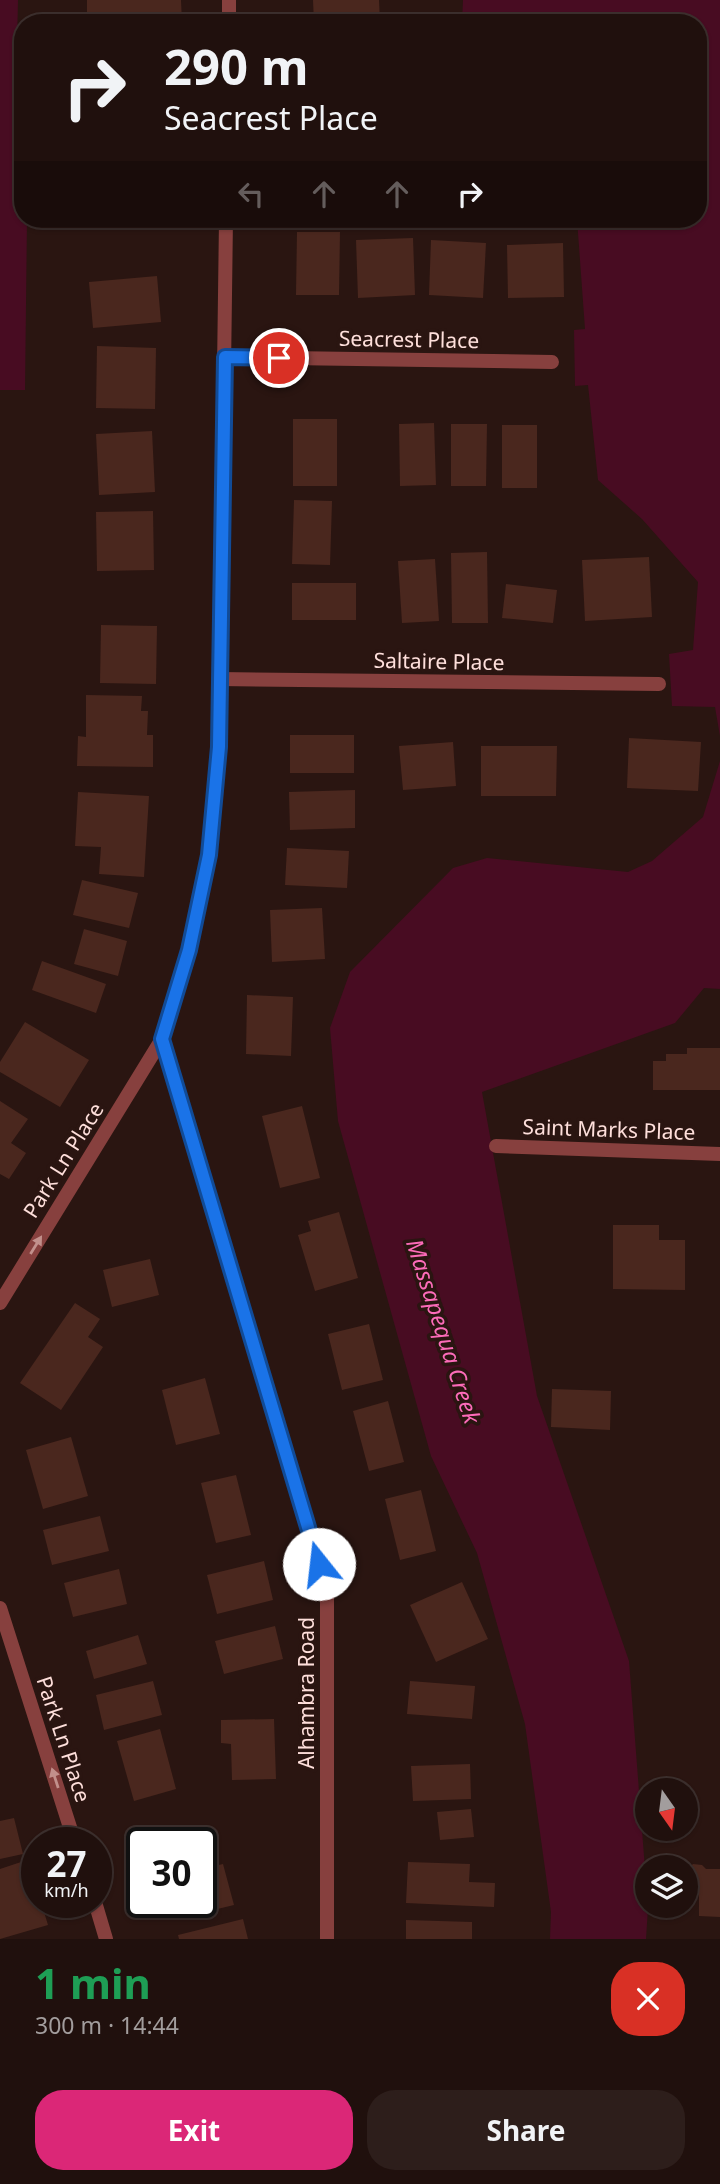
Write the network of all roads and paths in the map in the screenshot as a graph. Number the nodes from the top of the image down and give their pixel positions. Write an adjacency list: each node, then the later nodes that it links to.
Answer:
1 (226, 228): 2 (street)
2 (225, 357): 3 (street, Seacrest Place); 4 (street)
3 (552, 362)
4 (219, 679): 5 (street, Saltaire Place); 6 (street)
5 (659, 684)
6 (162, 1039): 9 (street, Park Ln Place, one-way to 6); 14 (street, Alhambra Road)
7 (496, 1146): 8 (street, Saint Marks Place)
8 (720, 1154)
9 (0, 1303)
10 (0, 1608): 11 (street, Park Ln Place, one-way to 10)
11 (70, 1827)
12 (100, 1918): 13 (street)
13 (106, 1939)
14 (327, 1939)

